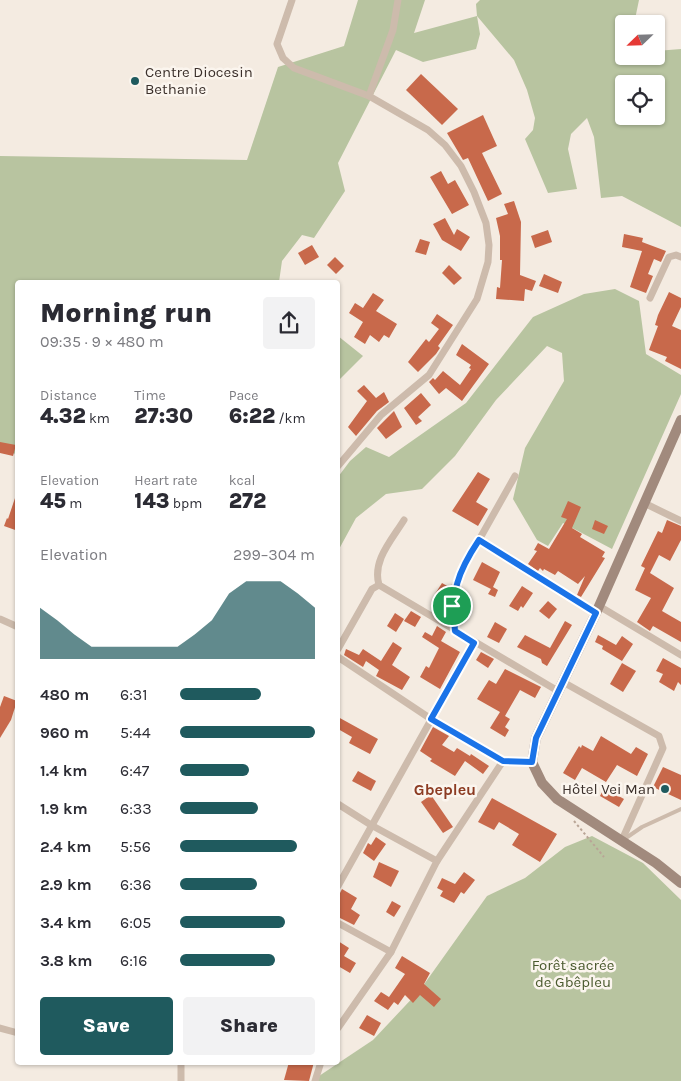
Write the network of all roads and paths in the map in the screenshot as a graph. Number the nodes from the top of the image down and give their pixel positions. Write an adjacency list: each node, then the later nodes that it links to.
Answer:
1 (292, 0): 3 (street)
2 (398, 0): 3 (street)
3 (369, 96): 7 (street)
4 (681, 257): 5 (street)
5 (650, 298)
6 (681, 420): 9 (main road)
7 (340, 464)
8 (516, 476): 12 (street)
9 (644, 503): 11 (street); 14 (main road)
10 (404, 520): 13 (street)
11 (681, 521)
12 (479, 540): 14 (street); 17 (street)
13 (379, 585): 17 (street); 19 (street)
14 (597, 610): 20 (street); 22 (main road)
15 (0, 619): 16 (street)
16 (15, 626)
17 (455, 631): 18 (street)
18 (474, 643): 22 (street); 23 (street)
19 (340, 645)
20 (681, 655)
21 (340, 658): 23 (street)
22 (561, 687): 25 (main road); 30 (street)
23 (431, 719): 24 (street); 29 (street)
24 (503, 761): 25 (street); 32 (street)
25 (532, 762): 28 (main road)
26 (340, 805): 29 (street)
27 (681, 809): 30 (lane)
28 (578, 812): 30 (main road); 31 (path)
29 (371, 825): 32 (street); 33 (street)
30 (622, 840): 34 (main road)
31 (604, 857)
32 (437, 861): 36 (street)
33 (340, 882)
34 (681, 883)
35 (340, 924): 36 (street)
36 (391, 952): 37 (street)
37 (340, 1025)
38 (0, 1028): 39 (street)
39 (15, 1032)
40 (181, 1065): 42 (street)
41 (320, 1065): 43 (street)
42 (181, 1081)
43 (315, 1081)

